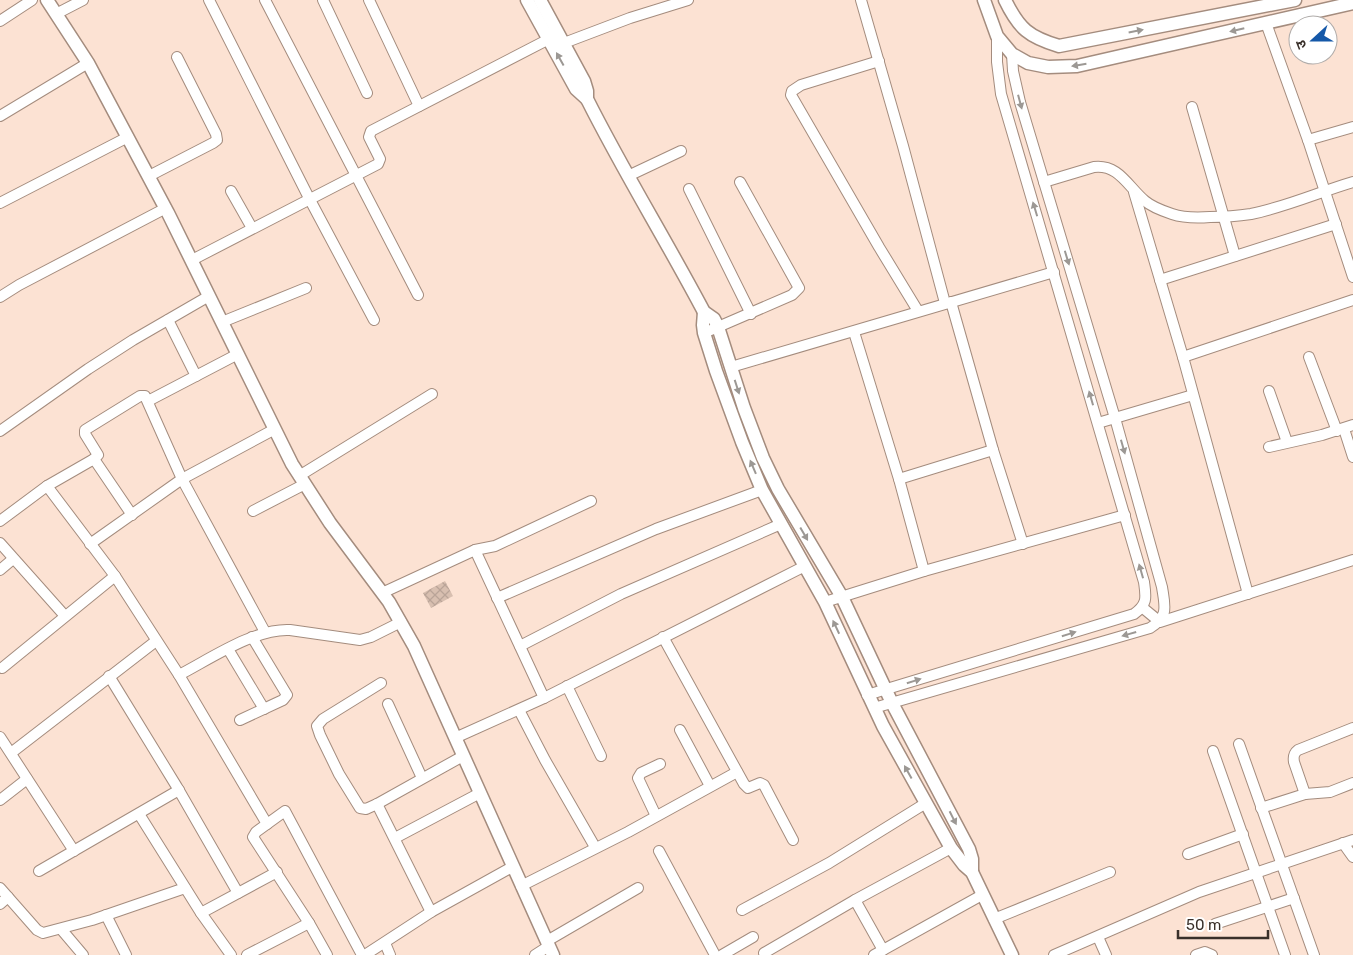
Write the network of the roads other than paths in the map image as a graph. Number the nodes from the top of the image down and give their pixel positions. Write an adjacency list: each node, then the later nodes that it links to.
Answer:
1 (32, 0): 17 (street)
2 (47, 0): 16 (street)
3 (83, 0): 16 (street)
4 (265, 0): 35 (street)
5 (323, 0): 26 (street)
6 (370, 0): 28 (street)
7 (527, 0): 20 (street)
8 (540, 0): 21 (street)
9 (688, 0): 21 (street)
10 (861, 0): 24 (street)
11 (984, 0): 19 (street)
12 (1005, 0): 13 (street, one-way to 13)
13 (1295, 0)
14 (213, 1): 45 (street)
15 (1353, 3): 18 (street)
16 (56, 14): 25 (street)
17 (0, 21)
18 (1266, 24): 22 (street, one-way to 22); 33 (street)
19 (997, 36): 22 (street); 53 (street, one-way to 19)
20 (549, 39): 27 (street, one-way to 20); 28 (street)
21 (564, 44): 27 (street)
22 (1012, 54): 39 (street, one-way to 39)
23 (177, 57): 36 (street)
24 (879, 61): 61 (street); 62 (street)
25 (88, 63): 30 (street); 32 (street)
26 (367, 93)
27 (587, 99): 37 (street)
28 (419, 106): 35 (street)
29 (1192, 107): 48 (street)
30 (0, 116)
31 (1353, 127): 33 (street)
32 (128, 137): 36 (street); 46 (street)
33 (1308, 140): 42 (street)
34 (681, 151): 37 (street)
35 (355, 174): 45 (street); 57 (street)
36 (149, 176): 47 (street)
37 (628, 176): 63 (street)
38 (740, 182): 64 (street)
39 (1044, 182): 44 (street); 82 (street, one-way to 82)
40 (1353, 182): 42 (street)
41 (689, 189): 64 (street)
42 (1325, 190): 48 (street); 49 (street)
43 (231, 191): 50 (street)
44 (1134, 192): 48 (street); 55 (street)
45 (308, 198): 50 (street); 66 (street)
46 (0, 204)
47 (166, 208): 52 (street); 59 (street)
48 (1223, 217): 51 (street)
49 (1336, 224): 51 (street); 54 (street)
50 (252, 228): 52 (street)
51 (1235, 256): 55 (street)
52 (192, 260): 58 (street)
53 (1054, 272): 61 (street); 83 (street, one-way to 53)
54 (1353, 276)
55 (1160, 280): 73 (street)
56 (306, 288): 67 (street)
57 (418, 295)
58 (209, 296): 65 (street); 67 (street)
59 (0, 297)
60 (1353, 300): 73 (street)
61 (948, 303): 62 (street); 91 (street)
62 (918, 311): 69 (street)
63 (704, 312): 68 (street); 70 (street)
64 (751, 314): 68 (street)
65 (168, 320): 75 (street); 86 (street)
66 (374, 320)
67 (222, 322): 71 (street)
68 (718, 327): 70 (street); 74 (street)
69 (854, 332): 74 (street); 95 (street)
70 (704, 333): 81 (street)
71 (238, 354): 75 (street); 85 (street)
72 (1309, 357): 84 (street)
73 (1183, 358): 78 (street)
74 (731, 367): 80 (street, one-way to 80)
75 (196, 376): 79 (street)
76 (1269, 391): 89 (street)
77 (432, 394): 96 (street)
78 (1193, 395): 82 (street); 116 (street)
79 (148, 401): 93 (street); 94 (street)
80 (744, 408): 81 (street); 87 (street)
81 (731, 412): 88 (street)
82 (1115, 418): 83 (street); 123 (street, one-way to 123)
83 (1098, 423): 102 (street)
84 (1345, 428): 89 (street); 92 (street)
85 (275, 429): 94 (street); 96 (street)
86 (0, 431)
87 (754, 437): 88 (street); 117 (street, one-way to 117)
88 (742, 442): 98 (street, one-way to 88)
89 (1286, 442): 90 (street)
90 (1269, 447)
91 (993, 450): 95 (street); 107 (street)
92 (1353, 457)
93 (94, 459): 97 (street); 101 (street)
94 (182, 479): 101 (street); 124 (street)
95 (899, 479): 113 (street)
96 (302, 480): 100 (street); 115 (street)
97 (47, 486): 103 (street); 106 (street)
98 (762, 490): 104 (street); 118 (street)
99 (591, 501): 108 (street)
100 (253, 511)
101 (132, 515): 106 (street)
102 (1125, 515): 107 (street); 120 (street, one-way to 102)
103 (0, 521)
104 (781, 524): 111 (street); 128 (street)
105 (0, 543): 109 (street)
106 (90, 544): 114 (street)
107 (1023, 544): 113 (street)
108 (474, 550): 115 (street); 118 (street)
109 (13, 559): 112 (street); 121 (street)
110 (1353, 560): 116 (street)
111 (805, 566): 119 (street); 125 (street)
112 (0, 570)
113 (924, 571): 117 (street)
114 (115, 576): 121 (street); 127 (street)
115 (382, 593): 122 (street)
116 (1248, 594): 123 (street)
117 (842, 597): 119 (street); 135 (street)
118 (497, 598): 128 (street)
119 (824, 602): 136 (street, one-way to 119)
120 (1143, 608): 123 (street); 135 (street, one-way to 120)
121 (65, 616): 130 (street)
122 (401, 622): 124 (street); 147 (street)
123 (1160, 622): 138 (street, one-way to 138)
124 (266, 632): 126 (street)
125 (663, 636): 134 (street); 154 (street)
126 (252, 637): 129 (street); 141 (street)
127 (156, 641): 131 (street); 132 (street)
128 (520, 646): 137 (street)
129 (228, 649): 131 (street); 141 (street)
130 (2, 668)
131 (179, 675): 168 (street)
132 (109, 676): 150 (street); 159 (street)
133 (380, 683): 164 (street)
134 (567, 686): 137 (street); 152 (street)
135 (886, 690): 136 (street); 138 (street)
136 (868, 695): 140 (street)
137 (544, 698): 142 (street)
138 (892, 703): 140 (street); 183 (street, one-way to 183)
139 (388, 704): 155 (street)
140 (874, 708): 163 (street, one-way to 140)
141 (264, 709): 143 (street)
142 (519, 710): 147 (street); 173 (street)
143 (240, 720)
144 (1353, 728): 161 (street)
145 (680, 730): 158 (street)
146 (0, 737): 150 (street)
147 (455, 738): 151 (street)
148 (1239, 744): 165 (street)
149 (1213, 751): 169 (street)
150 (11, 753): 156 (street)
151 (463, 756): 155 (street); 160 (street)
152 (601, 756)
153 (660, 764): 167 (street)
154 (737, 772): 158 (street); 171 (street)
155 (422, 778): 164 (street)
156 (27, 779): 162 (street); 176 (street)
157 (1353, 783): 161 (street)
158 (710, 786): 167 (street)
159 (179, 790): 166 (street); 190 (street)
160 (480, 794): 170 (street); 180 (street)
161 (1305, 794): 165 (street)
162 (0, 800)
163 (926, 803): 174 (street); 196 (street)
164 (377, 804): 170 (street)
165 (1261, 808): 179 (street)
166 (139, 814): 176 (street); 188 (street)
167 (656, 816): 173 (street)
168 (267, 824): 182 (street); 215 (street)
169 (1243, 834): 177 (street); 185 (street)
170 (395, 838): 197 (street)
171 (792, 840)
172 (1348, 841): 178 (street); 179 (street)
173 (595, 847): 186 (street)
174 (951, 848): 183 (street); 194 (street)
175 (659, 850): 218 (street)
176 (74, 852): 181 (street)
177 (1188, 854)
178 (1353, 857)
179 (1282, 864): 185 (street); 192 (street)
180 (512, 867): 186 (street); 197 (street)
181 (39, 871)
182 (277, 872): 190 (street); 201 (street)
183 (972, 872): 191 (street)
184 (1110, 872): 200 (street)
185 (1256, 872): 195 (street); 205 (street)
186 (521, 886): 207 (street)
187 (0, 888): 193 (street)
188 (185, 888): 198 (street); 199 (street)
189 (638, 888): 207 (street)
190 (238, 893): 198 (street)
191 (982, 895): 200 (street); 208 (street)
192 (1294, 898): 195 (street); 226 (street)
193 (4, 900): 203 (street)
194 (855, 900): 208 (street); 209 (street)
195 (1268, 907): 202 (street); 225 (street)
196 (742, 910)
197 (431, 912): 206 (street)
198 (201, 913): 212 (street)
199 (106, 915): 203 (street); 211 (street)
200 (994, 919): 220 (street)
201 (309, 923): 213 (street); 214 (street)
202 (1215, 924)
203 (61, 929): 210 (street)
204 (753, 937): 219 (street)
205 (1098, 937): 221 (street); 222 (street)
206 (385, 943): 215 (street); 216 (street)
207 (550, 947): 217 (street)
208 (878, 952)
209 (764, 953)
210 (83, 955)
211 (126, 955)
212 (231, 955)
213 (247, 955)
214 (327, 955)
215 (364, 955)
216 (390, 955)
217 (535, 955)
218 (715, 955)
219 (722, 955)
220 (1012, 955)
221 (1054, 955)
222 (1106, 955)
223 (1196, 955): 224 (street)
224 (1212, 955)
225 (1285, 955)
226 (1314, 955)

